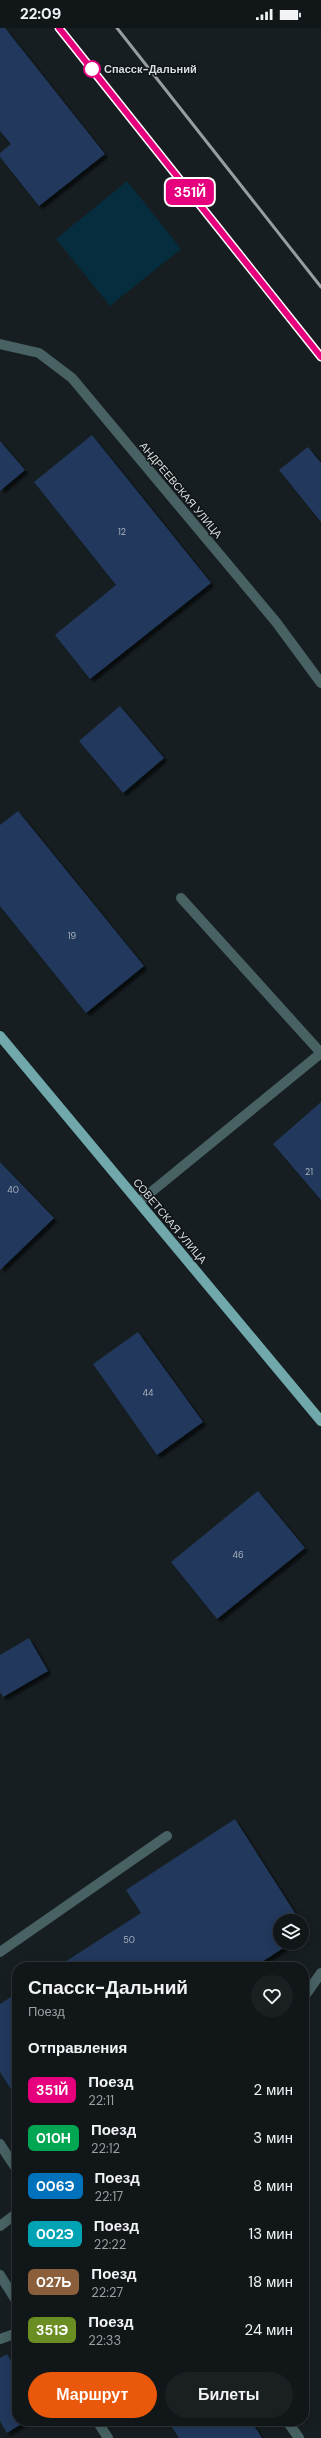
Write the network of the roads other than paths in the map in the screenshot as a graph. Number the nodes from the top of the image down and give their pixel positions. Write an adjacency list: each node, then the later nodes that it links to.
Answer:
1 (0, 344): 2 (street, АНДРЕЕВСКАЯ УЛИЦА)
2 (321, 683)
3 (181, 898): 5 (street)
4 (0, 1036): 5 (main road, СОВЕТСКАЯ УЛИЦА)
5 (139, 1202): 6 (main road, СОВЕТСКАЯ УЛИЦА)
6 (321, 1421)
7 (167, 1836): 8 (street)
8 (0, 1952)
9 (321, 1973): 10 (street)
10 (309, 1990)
11 (0, 2144): 12 (street)
12 (12, 2162)
13 (12, 2218): 14 (street)
14 (0, 2226)
15 (0, 2275): 16 (street)
16 (12, 2294)
17 (12, 2335): 18 (street)
18 (0, 2340)
19 (100, 2426): 21 (street)
20 (291, 2426): 22 (street)
21 (108, 2438)
22 (299, 2438)

